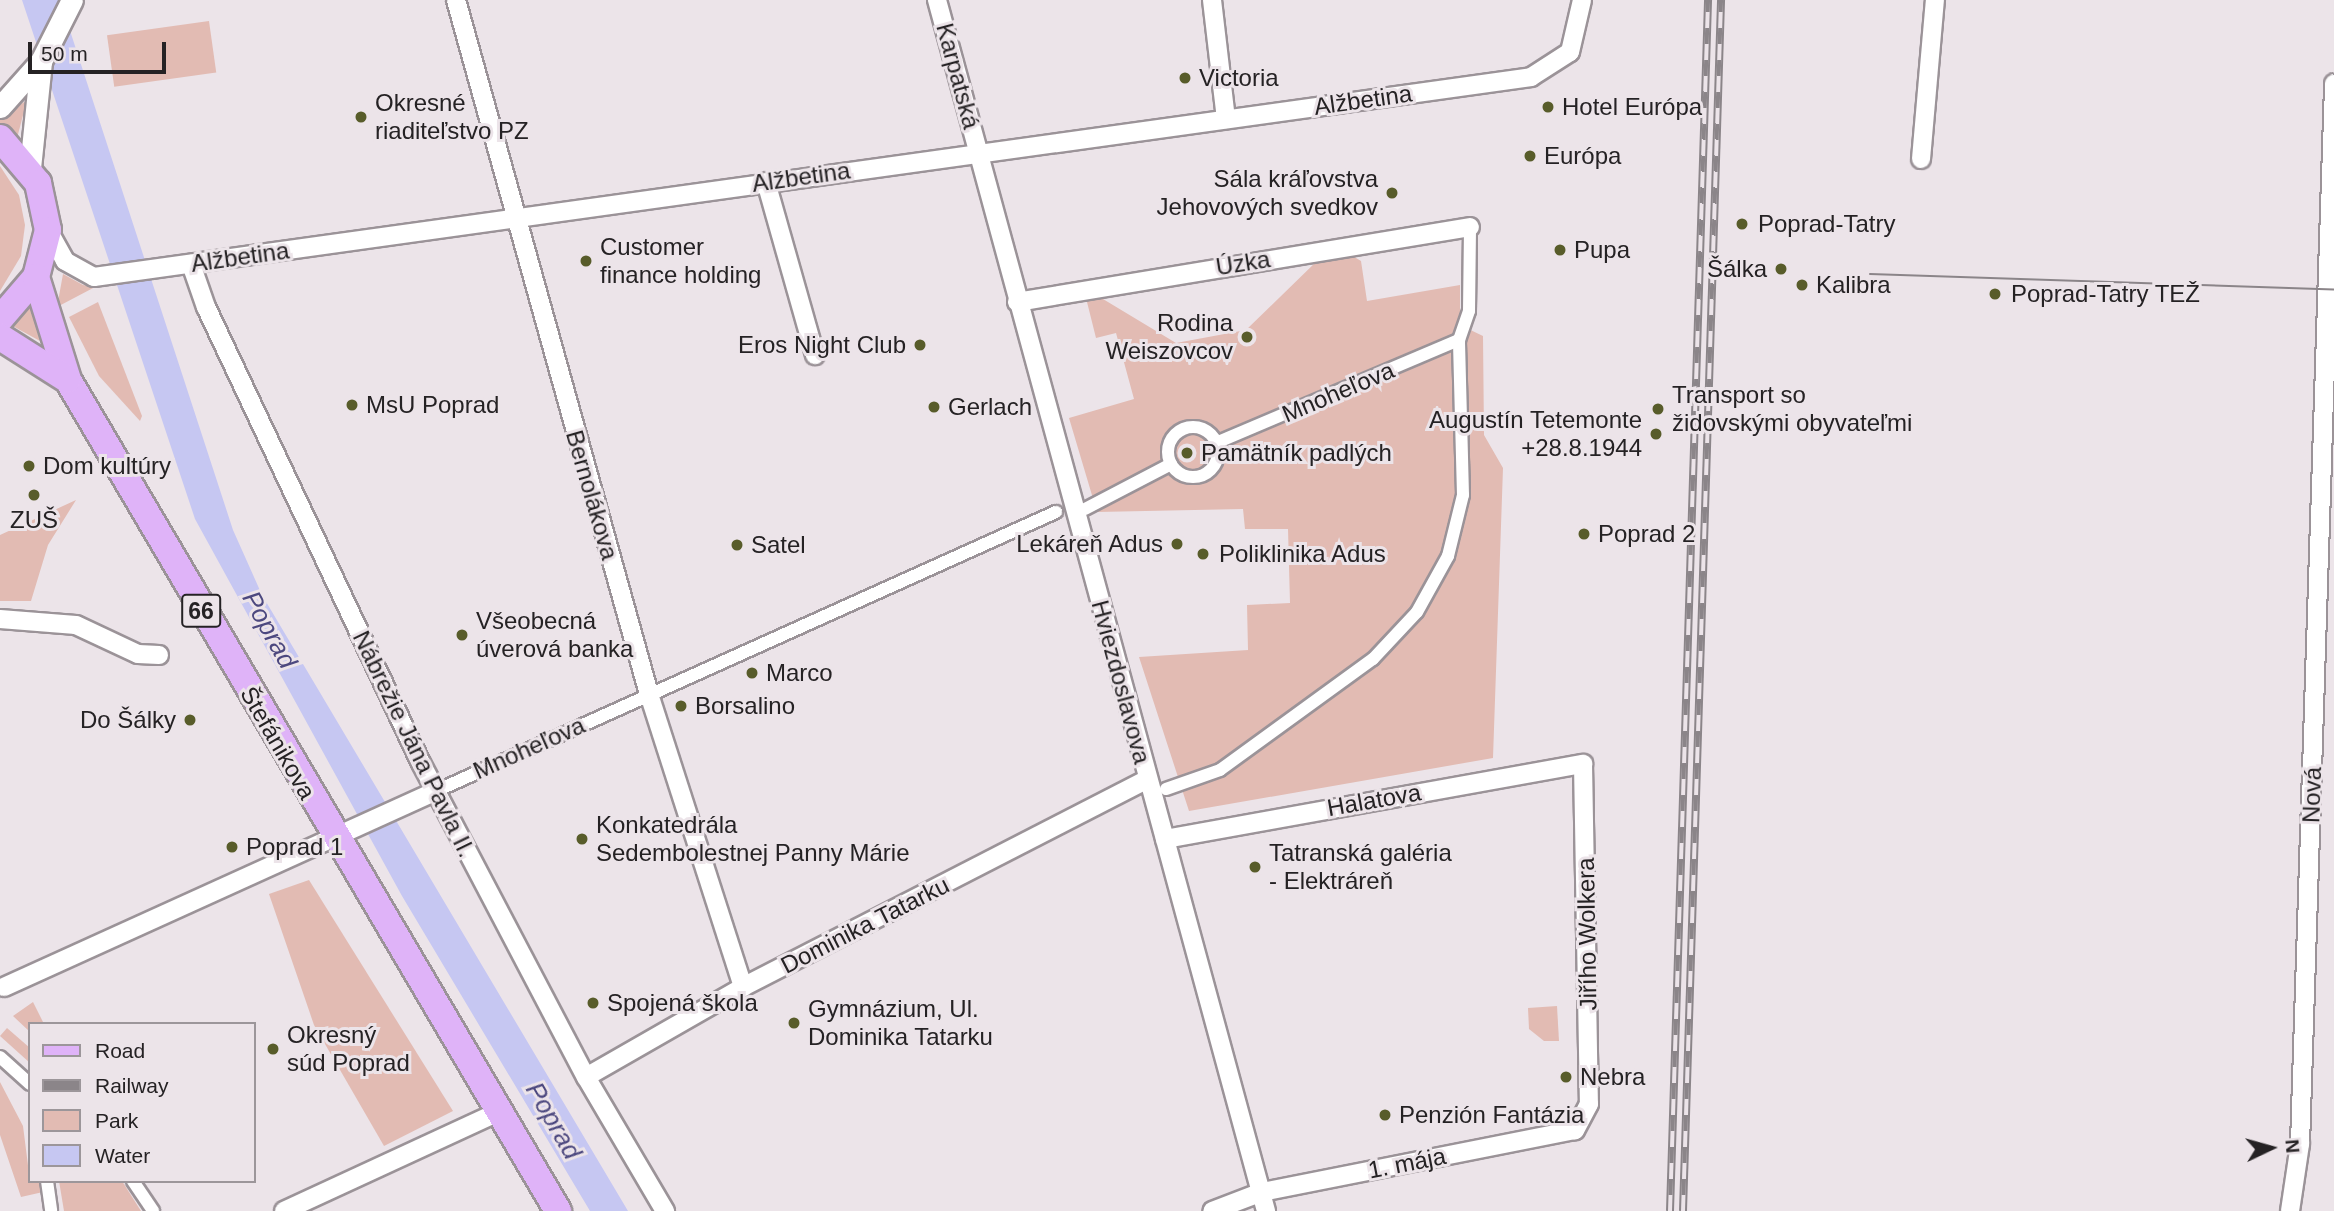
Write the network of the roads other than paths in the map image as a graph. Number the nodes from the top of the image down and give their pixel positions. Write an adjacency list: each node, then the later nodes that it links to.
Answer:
1 (72, 0): 7 (street)
2 (456, 0): 16 (street, Bernolákova)
3 (937, 0): 12 (street, Karpatská)
4 (1212, 0): 10 (street)
5 (1582, 0): 10 (street, Alžbetina)
6 (1935, 0): 13 (street)
7 (41, 61): 9 (street); 14 (street)
8 (2334, 84): 57 (street, Nová)
9 (0, 107)
10 (1226, 119): 12 (street, Alžbetina)
11 (0, 138): 14 (main road)
12 (979, 152): 15 (street, Alžbetina); 21 (street, Hviezdoslavova)
13 (1921, 159)
14 (30, 168): 18 (main road)
15 (766, 182): 16 (street, Alžbetina); 25 (street)
16 (514, 218): 19 (street, Alžbetina); 33 (street, Bernolákova)
17 (1470, 227): 21 (street, Úzka); 24 (street)
18 (48, 230): 19 (street, Alžbetina); 20 (main road)
19 (191, 264): 37 (street, Nábrežie Jána Pavla II.)
20 (36, 277): 22 (main road); 26 (main road, Štefánikova / 66)
21 (1017, 302): 35 (street, Hviezdoslavova)
22 (0, 319)
23 (0, 337): 26 (main road, Štefánikova / 66)
24 (1459, 340): 27 (street, Mnoheľova); 36 (street)
25 (815, 355)
26 (68, 380): 38 (main road, Štefánikova / 66)
27 (1216, 443): 28 (street); 28 (street)
28 (1171, 464): 29 (street)
29 (1085, 509)
30 (1056, 512): 33 (street, Mnoheľova)
31 (0, 618): 32 (street)
32 (159, 655)
33 (649, 694): 37 (street, Mnoheľova); 41 (street, Bernolákova)
34 (1583, 764): 39 (street, Halatova); 45 (street, Jiřího Wolkera)
35 (1148, 779): 39 (street, Hviezdoslavova); 41 (street, Dominika Tatarku)
36 (1166, 789)
37 (436, 791): 38 (street, Mnoheľova); 43 (street, Nábrežie Jána Pavla II.)
38 (345, 837): 40 (street, Mnoheľova); 46 (main road, Štefánikova / 66)
39 (1165, 839): 49 (street, Hviezdoslavova)
40 (2, 987)
41 (743, 987): 43 (street, Dominika Tatarku)
42 (0, 1056): 44 (street)
43 (586, 1077): 54 (street, Nábrežie Jána Pavla II.)
44 (28, 1082)
45 (1589, 1104): 49 (street, 1. mája)
46 (498, 1112): 52 (street); 53 (main road, Štefánikova / 66)
47 (47, 1183): 50 (street)
48 (134, 1183): 51 (street)
49 (1262, 1192): 55 (street, 1. mája); 56 (street, Hviezdoslavova)
50 (51, 1211)
51 (153, 1211)
52 (284, 1211)
53 (558, 1211)
54 (664, 1211)
55 (1212, 1211)
56 (1266, 1211)
57 (2290, 1211)

